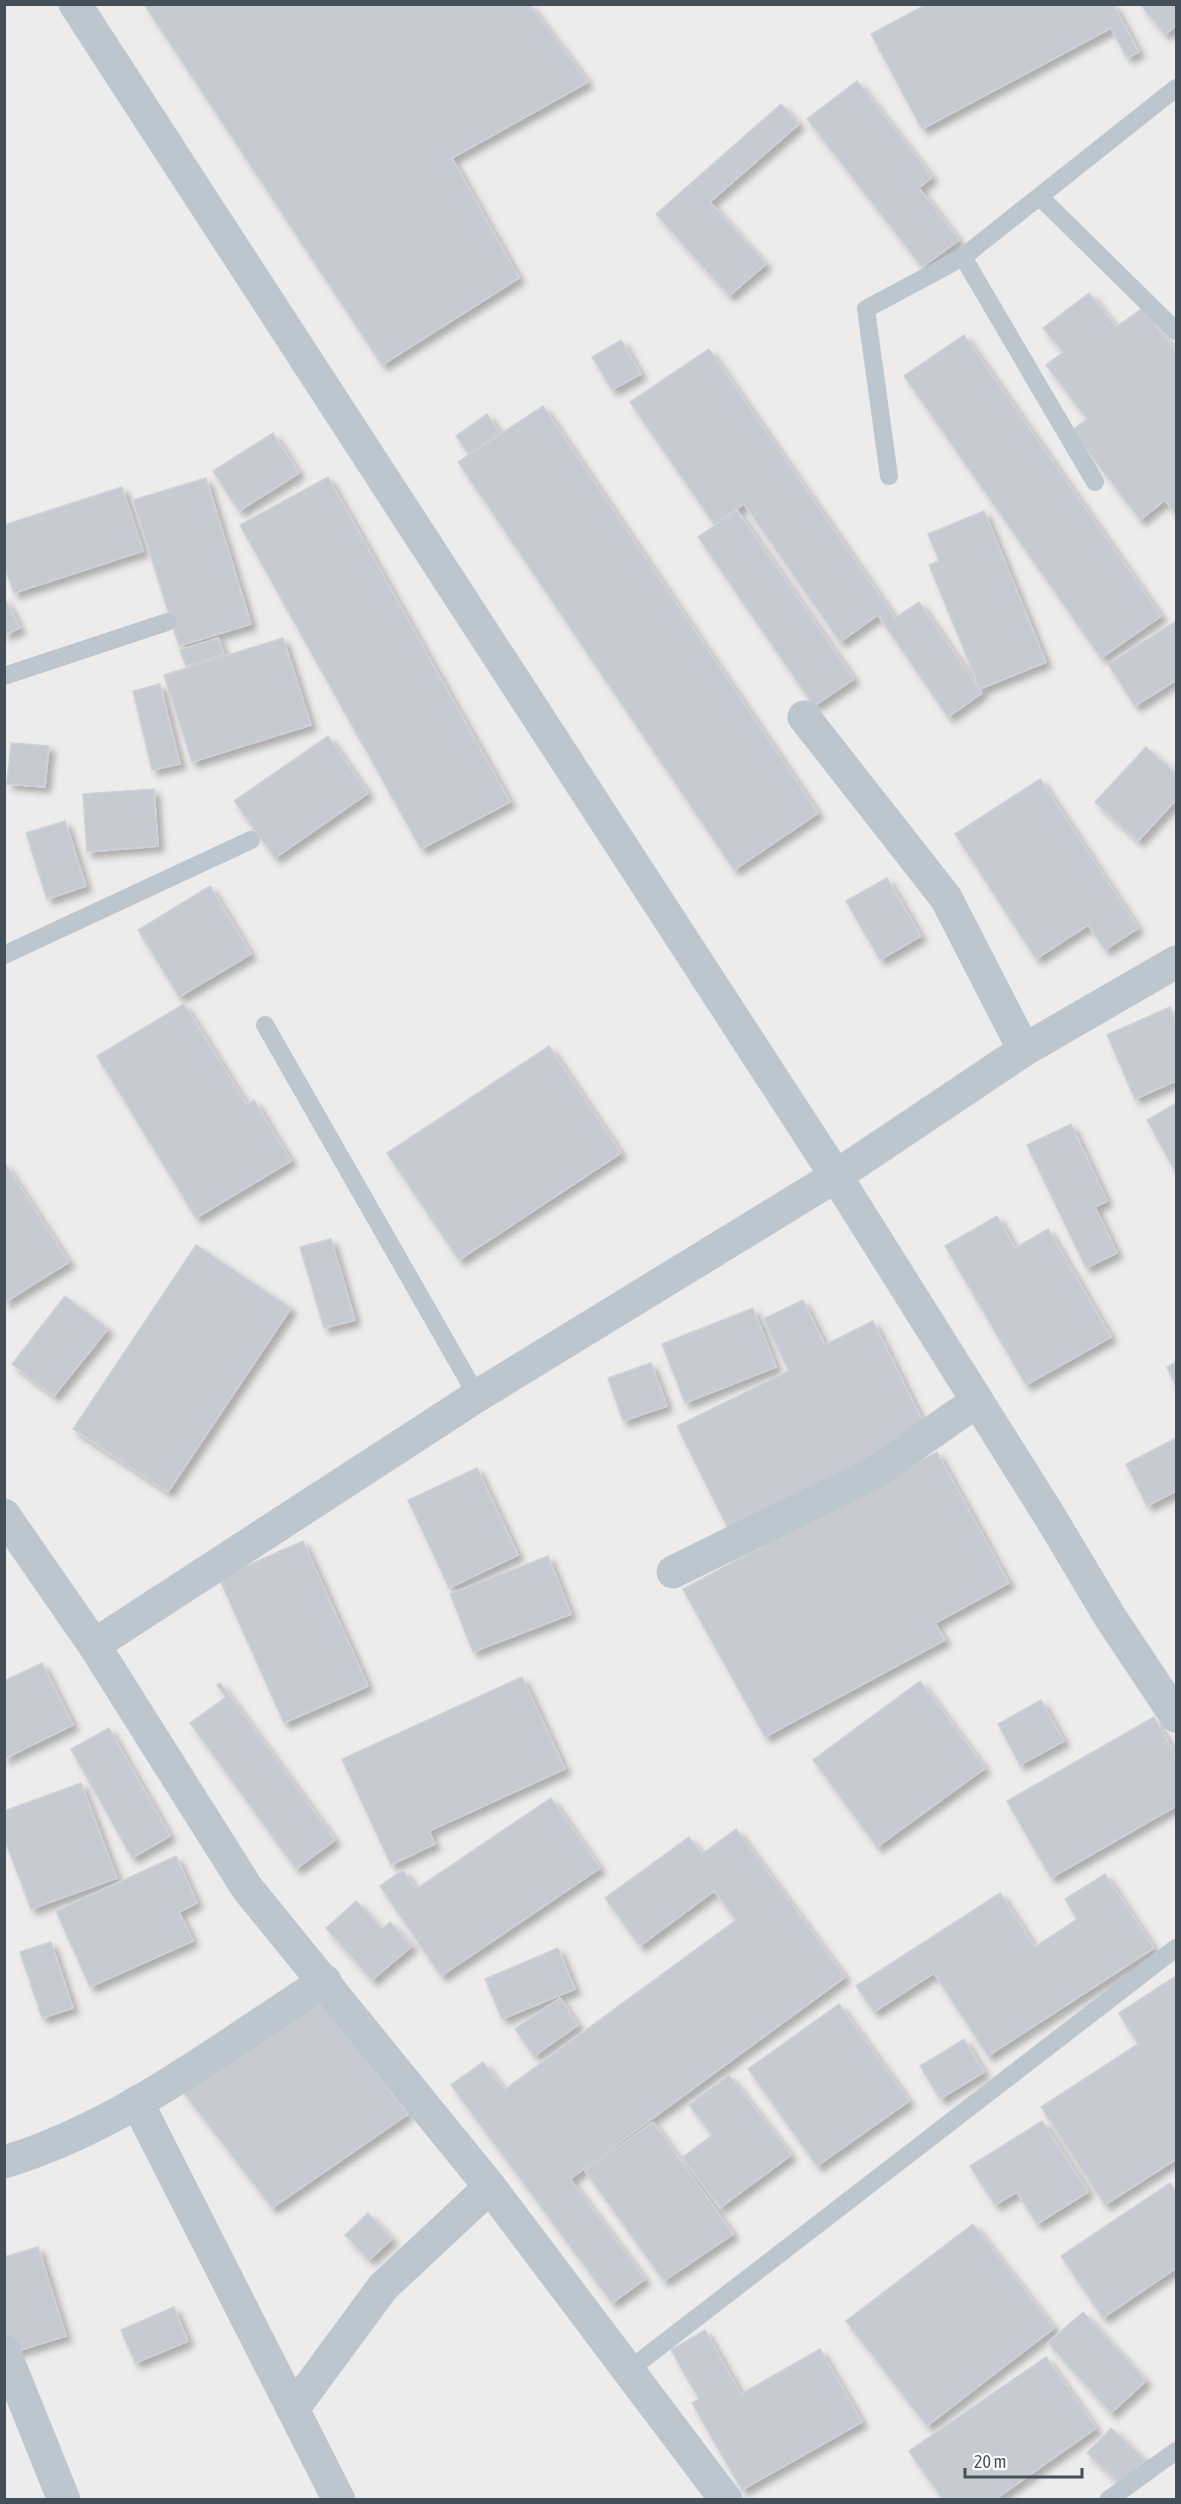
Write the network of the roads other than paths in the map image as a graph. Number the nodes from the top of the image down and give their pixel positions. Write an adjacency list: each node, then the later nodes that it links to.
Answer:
1 (75, 4): 16 (street)
2 (1176, 88): 3 (lane)
3 (1040, 197): 4 (lane); 5 (lane)
4 (963, 258): 6 (lane); 7 (lane)
5 (1176, 331)
6 (889, 476)
7 (1095, 482)
8 (167, 622): 9 (lane)
9 (4, 676)
10 (804, 717): 15 (street)
11 (251, 840): 12 (lane)
12 (4, 955)
13 (1176, 962): 15 (street)
14 (265, 1025): 17 (lane)
15 (1024, 1050): 16 (street)
16 (836, 1176): 17 (street); 18 (street)
17 (477, 1396): 21 (street)
18 (977, 1401): 20 (street); 22 (street)
19 (4, 1515): 21 (street)
20 (673, 1572)
21 (94, 1645): 24 (street)
22 (1173, 1702)
23 (1176, 1948): 29 (lane)
24 (325, 1981): 25 (street); 27 (street)
25 (137, 2102): 26 (street); 30 (street)
26 (4, 2162)
27 (490, 2187): 29 (street); 30 (street)
28 (4, 2351): 32 (street)
29 (629, 2370): 34 (street)
30 (293, 2409): 33 (street)
31 (1176, 2451): 35 (lane)
32 (64, 2499)
33 (339, 2499)
34 (726, 2499)
35 (1108, 2499)

